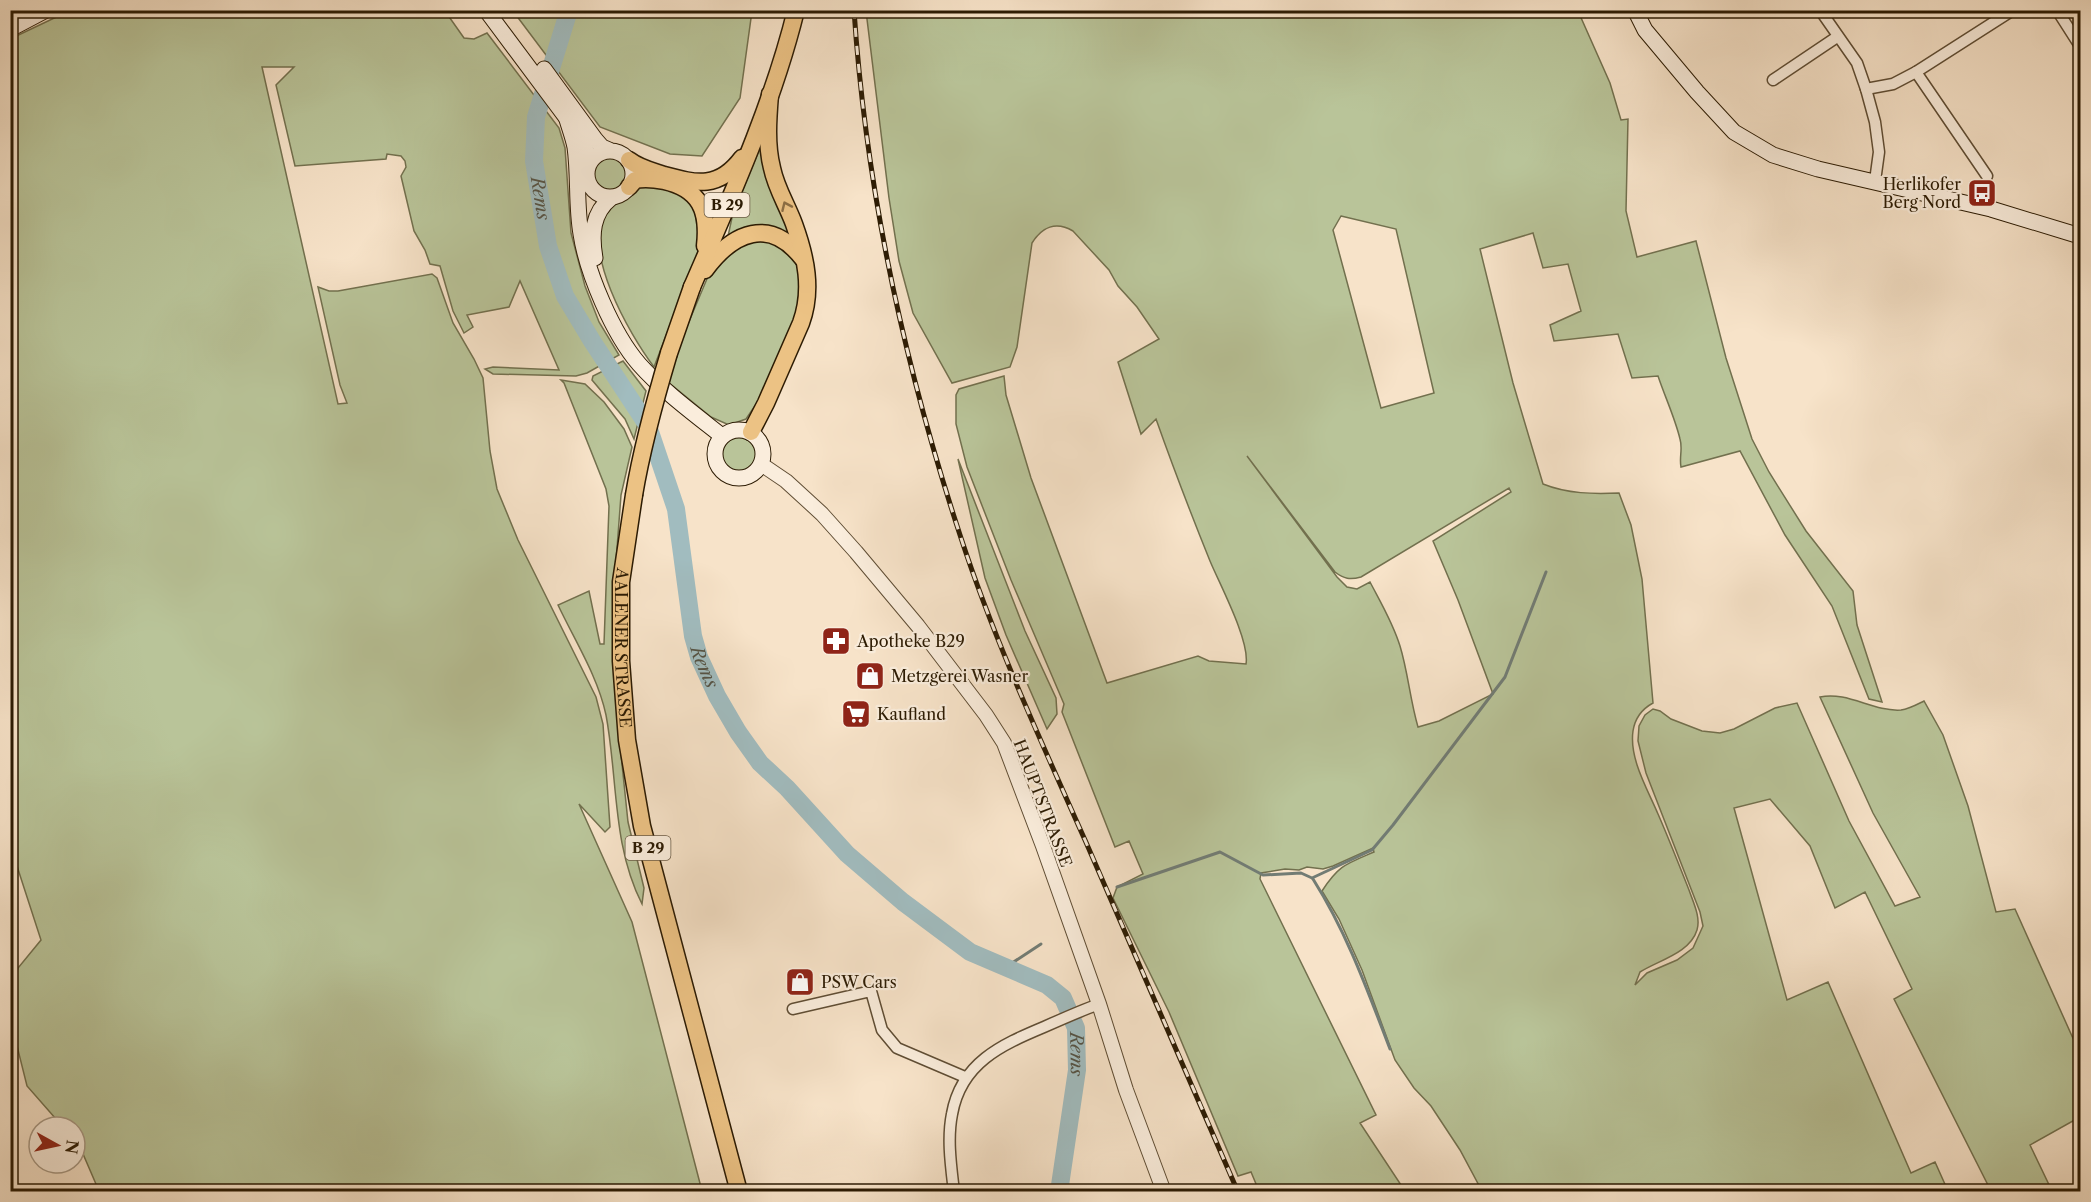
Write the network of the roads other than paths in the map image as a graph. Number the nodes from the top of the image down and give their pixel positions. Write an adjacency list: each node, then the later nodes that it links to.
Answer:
1 (46, 10): 9 (main road)
2 (486, 10): 12 (main road)
3 (499, 10): 12 (main road)
4 (796, 10): 16 (main road, AALENER STRASSE / B 29)
5 (1635, 10): 23 (main road)
6 (1820, 10): 10 (street)
7 (2013, 10): 13 (street)
8 (2057, 10): 11 (street)
9 (10, 29)
10 (1837, 37): 14 (street); 15 (street)
11 (2080, 46)
12 (527, 56): 17 (main road)
13 (1916, 72): 15 (street); 22 (street)
14 (1773, 80)
15 (1866, 89): 23 (street)
16 (770, 94): 18 (main road, AALENER STRASSE / B 29); 29 (main road, one-way to 16)
17 (564, 108): 19 (main road); 21 (main road); 28 (main road)
18 (750, 148): 20 (main road); 30 (main road, AALENER STRASSE / B 29)
19 (609, 150): 20 (main road); 21 (main road)
20 (629, 160): 25 (main road)
21 (589, 164): 24 (main road)
22 (1987, 176)
23 (1875, 181): 27 (main road)
24 (589, 184): 26 (main road); 28 (main road)
25 (629, 187): 26 (main road); 30 (main road)
26 (611, 198): 32 (main road)
27 (2080, 236)
28 (587, 257): 32 (main road)
29 (804, 261): 31 (main road); 33 (main road)
30 (703, 262): 31 (main road, AALENER STRASSE / B 29)
31 (692, 287): 39 (main road, AALENER STRASSE / B 29, bridge)
32 (657, 382): 34 (main road)
33 (751, 432): 34 (main road); 35 (main road)
34 (722, 436): 35 (main road)
35 (761, 464): 36 (street, HAUPTSTRASSE)
36 (1099, 1004): 38 (street); 41 (street, HAUPTSTRASSE)
37 (793, 1009): 38 (street)
38 (966, 1077): 40 (street)
39 (740, 1191)
40 (954, 1191)
41 (1164, 1191)

